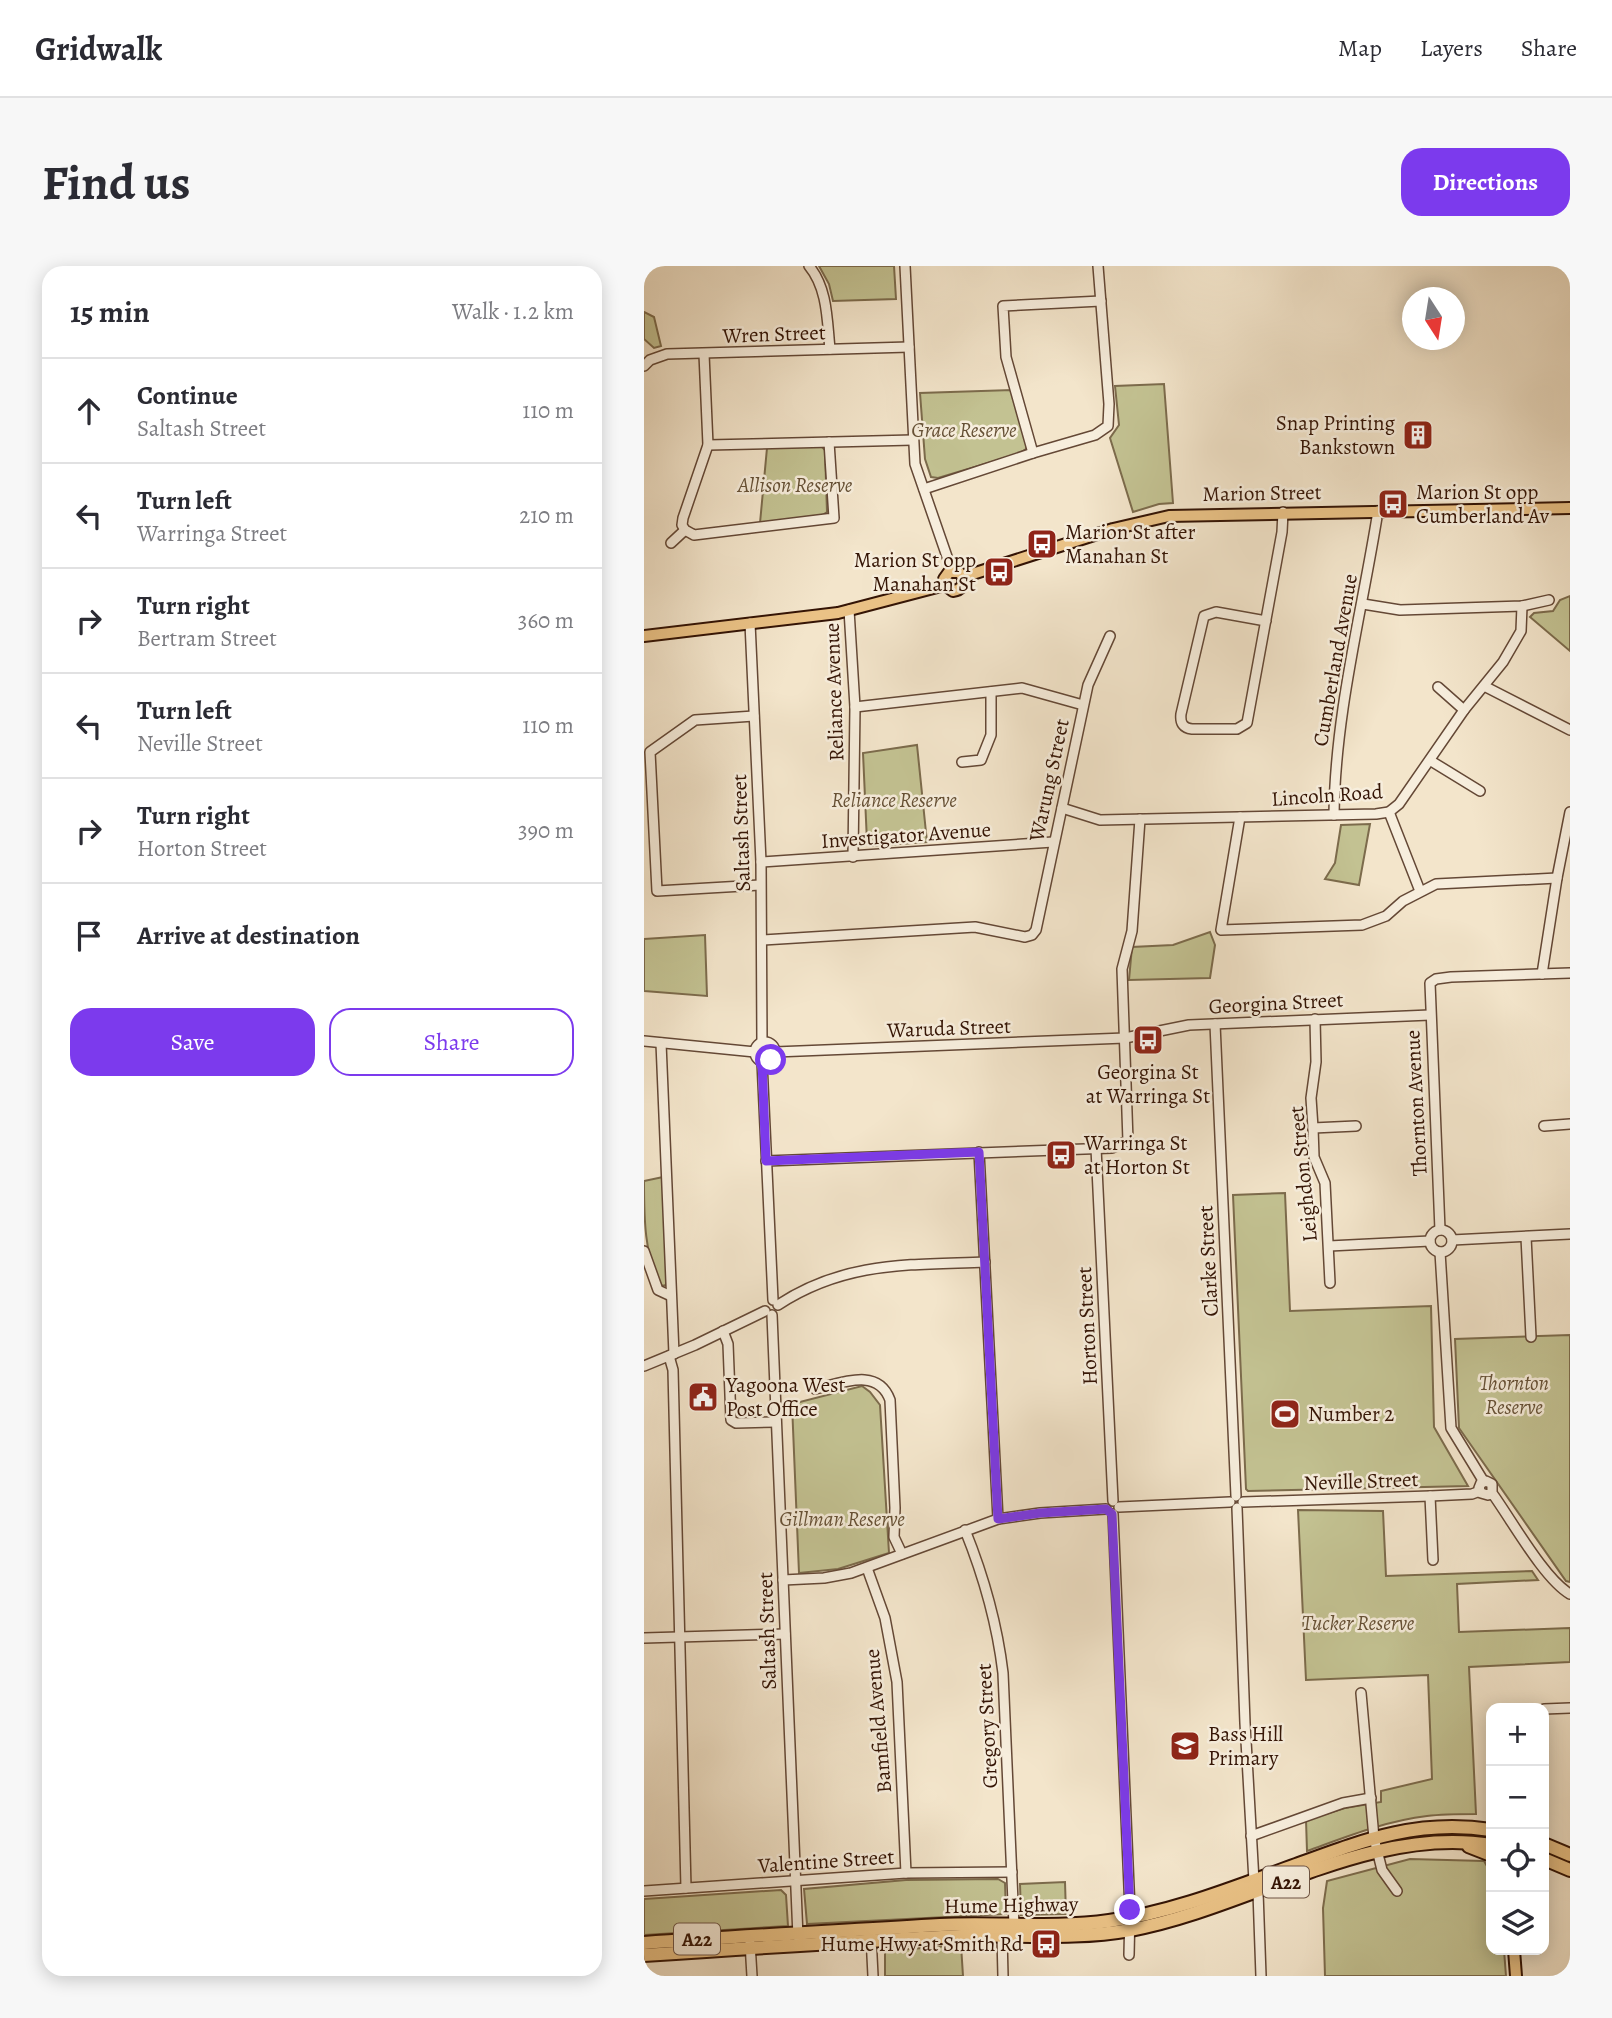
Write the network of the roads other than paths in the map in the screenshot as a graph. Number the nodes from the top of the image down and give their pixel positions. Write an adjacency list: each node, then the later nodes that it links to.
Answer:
1 (809, 266): 6 (street)
2 (905, 266): 5 (street)
3 (1098, 266): 4 (street)
4 (1101, 302): 12 (street); 12 (street)
5 (909, 347): 6 (street, Wren Street); 9 (street)
6 (830, 349): 7 (street, Wren Street)
7 (704, 354): 8 (street, Wren Street); 11 (street)
8 (644, 366)
9 (913, 440): 10 (street); 13 (street)
10 (829, 442): 11 (street); 17 (street)
11 (708, 445): 17 (street)
12 (1033, 453): 13 (street)
13 (925, 489): 19 (street)
14 (1570, 508): 15 (main road, Marion Street)
15 (1378, 511): 16 (main road, Marion Street); 23 (street, Cumberland Avenue)
16 (1283, 512): 20 (main road, Marion Street); 26 (street)
17 (685, 530): 18 (street)
18 (671, 544)
19 (952, 571): 20 (main road); 21 (main road)
20 (963, 577): 21 (main road)
21 (945, 585): 25 (main road)
22 (1549, 600): 24 (street)
23 (1363, 604): 24 (street); 46 (street, Cumberland Avenue)
24 (1522, 606): 30 (street, Lincoln Road)
25 (849, 610): 27 (main road); 34 (street, Reliance Avenue)
26 (1266, 621): 37 (street); 37 (street)
27 (750, 623): 28 (main road); 36 (street, Saltash Street)
28 (644, 636)
29 (1110, 636): 33 (street, Warung Street)
30 (1484, 686): 35 (street, Lincoln Road); 38 (street)
31 (1438, 687): 35 (street)
32 (991, 692): 33 (street); 34 (street); 41 (street)
33 (1083, 705): 43 (street, Warung Street)
34 (856, 707): 50 (street, Reliance Avenue)
35 (1464, 710): 40 (street, Lincoln Road)
36 (754, 716): 51 (street, Saltash Street); 53 (street)
37 (1183, 724): 39 (street)
38 (1570, 730)
39 (1172, 731)
40 (1431, 761): 42 (street); 44 (street, Lincoln Road)
41 (962, 762)
42 (1479, 791)
43 (1062, 808): 48 (street, Lincoln Road); 49 (street, Warung Street)
44 (1389, 812): 46 (street, Lincoln Road); 54 (street)
45 (1570, 813): 52 (street)
46 (1334, 815): 47 (street, Lincoln Road)
47 (1240, 817): 48 (street, Lincoln Road); 54 (street)
48 (1140, 819): 61 (street)
49 (1053, 842): 50 (street, Investigator Avenue); 55 (street, Warung Street)
50 (853, 857): 51 (street, Investigator Avenue)
51 (761, 862): 53 (street, Saltash Street)
52 (1557, 878): 54 (street); 56 (street)
53 (760, 886): 55 (street, Saltash Street)
54 (1420, 891)
55 (763, 940): 63 (street, Saltash Street)
56 (1542, 974): 57 (street); 58 (street, Thornton Avenue)
57 (1570, 974)
58 (1430, 1015): 59 (street, Georgina Street); 75 (street, Thornton Avenue)
59 (1315, 1019): 60 (street, Georgina Street); 71 (street, Leighdon Street)
60 (1215, 1024): 61 (street, Georgina Street); 96 (street, Clarke Street)
61 (1125, 1038): 66 (street, Waruda Street); 72 (street)
62 (644, 1041): 64 (street)
63 (762, 1042): 65 (street); 66 (street)
64 (661, 1043): 65 (street); 85 (street)
65 (755, 1052): 67 (street)
66 (775, 1052): 67 (street)
67 (762, 1062): 74 (street)
68 (1570, 1124): 70 (street)
69 (1356, 1126): 71 (street)
70 (1544, 1126)
71 (1312, 1128): 80 (street, Leighdon Street)
72 (1096, 1148): 73 (street); 97 (street, Horton Street)
73 (979, 1152): 74 (street); 83 (street)
74 (766, 1161): 86 (street)
75 (1440, 1230): 78 (street); 79 (street)
76 (1570, 1234): 77 (street)
77 (1526, 1237): 78 (street); 89 (street)
78 (1452, 1240): 82 (street)
79 (1430, 1241): 80 (street); 82 (street)
80 (1329, 1246): 84 (street, Leighdon Street)
81 (644, 1251): 85 (street)
82 (1440, 1252): 94 (street)
83 (985, 1262): 86 (street); 98 (street)
84 (1330, 1283)
85 (671, 1296): 90 (street)
86 (775, 1303): 87 (street)
87 (768, 1313): 88 (street); 93 (street, Saltash Street)
88 (723, 1331): 90 (street); 93 (street)
89 (1531, 1338)
90 (672, 1355): 91 (street); 106 (street)
91 (644, 1366)
92 (815, 1389): 100 (street)
93 (776, 1422): 103 (street, Saltash Street)
94 (1482, 1486): 95 (street, Neville Street); 104 (street)
95 (1430, 1496): 96 (street, Neville Street); 101 (street)
96 (1237, 1502): 97 (street, Neville Street); 113 (street, Clarke Street)
97 (1112, 1508): 98 (street, Neville Street); 128 (street, Horton Street)
98 (998, 1519): 99 (street, Neville Street)
99 (965, 1530): 100 (street, Neville Street); 121 (street, Gregory Street)
100 (902, 1555): 102 (street, Neville Street)
101 (1433, 1560)
102 (867, 1568): 103 (street, Neville Street); 122 (street, Bamfield Avenue)
103 (783, 1580): 105 (street, Saltash Street)
104 (1570, 1594)
105 (785, 1634): 106 (street); 123 (street, Saltash Street)
106 (680, 1637): 107 (street); 125 (street)
107 (644, 1638)
108 (1361, 1693): 111 (street)
109 (1570, 1708): 110 (street)
110 (1549, 1709)
111 (1371, 1797): 113 (street); 115 (street)
112 (1486, 1828): 115 (highway, Hume Highway / A22)
113 (1251, 1836): 124 (street, Clarke Street)
114 (1445, 1841): 115 (highway, Hume Highway / A22); 116 (highway, Hume Highway / A22); 118 (main road)
115 (1376, 1844): 124 (highway, Hume Highway / A22); 127 (street)
116 (1486, 1844)
117 (1549, 1848): 120 (highway)
118 (1486, 1854)
119 (1549, 1862): 120 (highway)
120 (1567, 1864)
121 (1012, 1872): 122 (street, Valentine Street); 129 (street, Gregory Street)
122 (906, 1873): 123 (street, Valentine Street)
123 (795, 1882): 125 (street, Valentine Street); 132 (street, Saltash Street)
124 (1256, 1886): 128 (highway, Hume Highway / A22); 141 (street, Clarke Street)
125 (686, 1888): 126 (street, Valentine Street)
126 (644, 1891)
127 (1397, 1891)
128 (1129, 1924): 129 (highway, Hume Highway / A22); 131 (highway, Hume Highway / A22); 136 (street, Horton Street)
129 (1014, 1925): 130 (highway, Hume Highway / A22)
130 (872, 1936): 131 (highway, Hume Highway / A22); 132 (highway, Hume Highway / A22); 139 (street)
131 (1002, 1936): 140 (street)
132 (798, 1939): 133 (highway, Hume Highway / A22)
133 (750, 1942): 134 (highway, Hume Highway / A22); 135 (highway, Hume Highway / A22); 138 (street)
134 (644, 1943)
135 (644, 1955)
136 (1129, 1955)
137 (1514, 1955): 142 (main road)
138 (752, 1976)
139 (873, 1976)
140 (1003, 1976)
141 (1261, 1976)
142 (1516, 1976)

